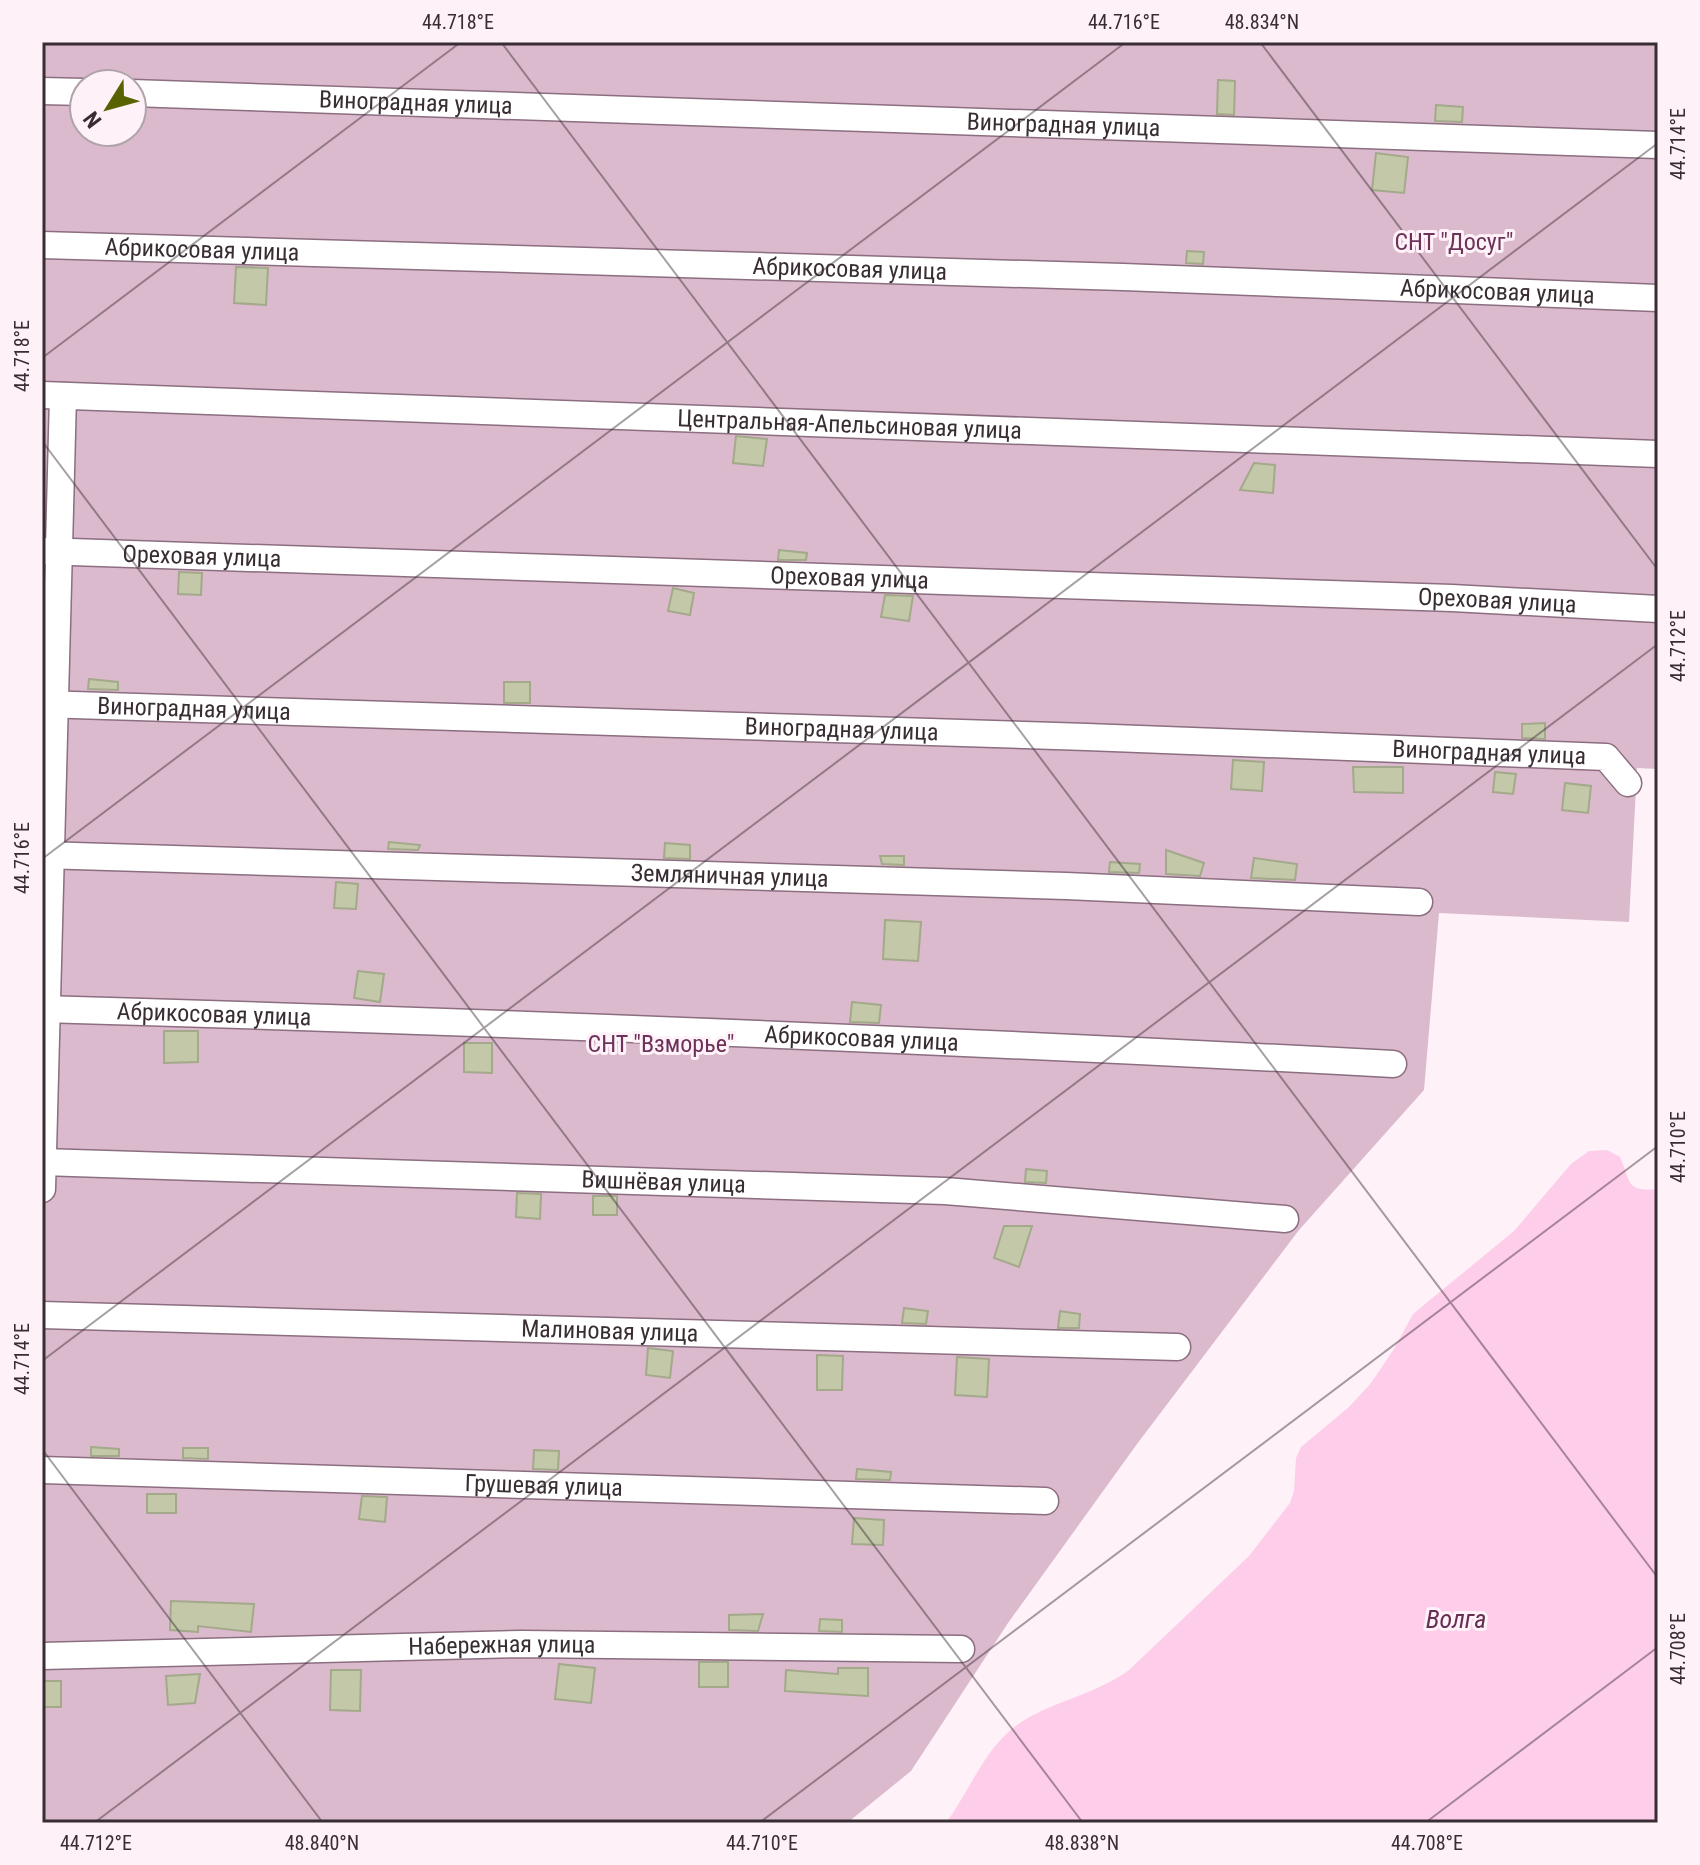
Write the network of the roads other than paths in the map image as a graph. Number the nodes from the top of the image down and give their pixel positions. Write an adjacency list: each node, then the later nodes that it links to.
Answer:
1 (42, 91): 2 (lane)
2 (68, 92)
3 (148, 94): 4 (lane, Виноградная улица)
4 (1658, 145)
5 (42, 245): 6 (lane, Абрикосовая улица)
6 (1658, 298)
7 (52, 395): 8 (lane, Центральная-Апельсиновая улица); 9 (lane)
8 (1658, 454)
9 (50, 551): 10 (lane, Ореховая улица); 11 (lane)
10 (1658, 609)
11 (49, 704): 12 (lane, Виноградная улица); 13 (lane)
12 (1628, 783)
13 (46, 856): 14 (lane, Земляничная улица); 15 (lane)
14 (1419, 902)
15 (44, 1009): 16 (lane, Абрикосовая улица); 17 (lane)
16 (1393, 1064)
17 (43, 1162): 18 (lane); 19 (lane, Вишнёвая улица)
18 (42, 1189)
19 (1285, 1219)
20 (42, 1315): 21 (lane, Малиновая улица)
21 (1177, 1347)
22 (42, 1470): 23 (lane, Грушевая улица)
23 (1045, 1501)
24 (961, 1649): 25 (lane, Набережная улица)
25 (42, 1656)

